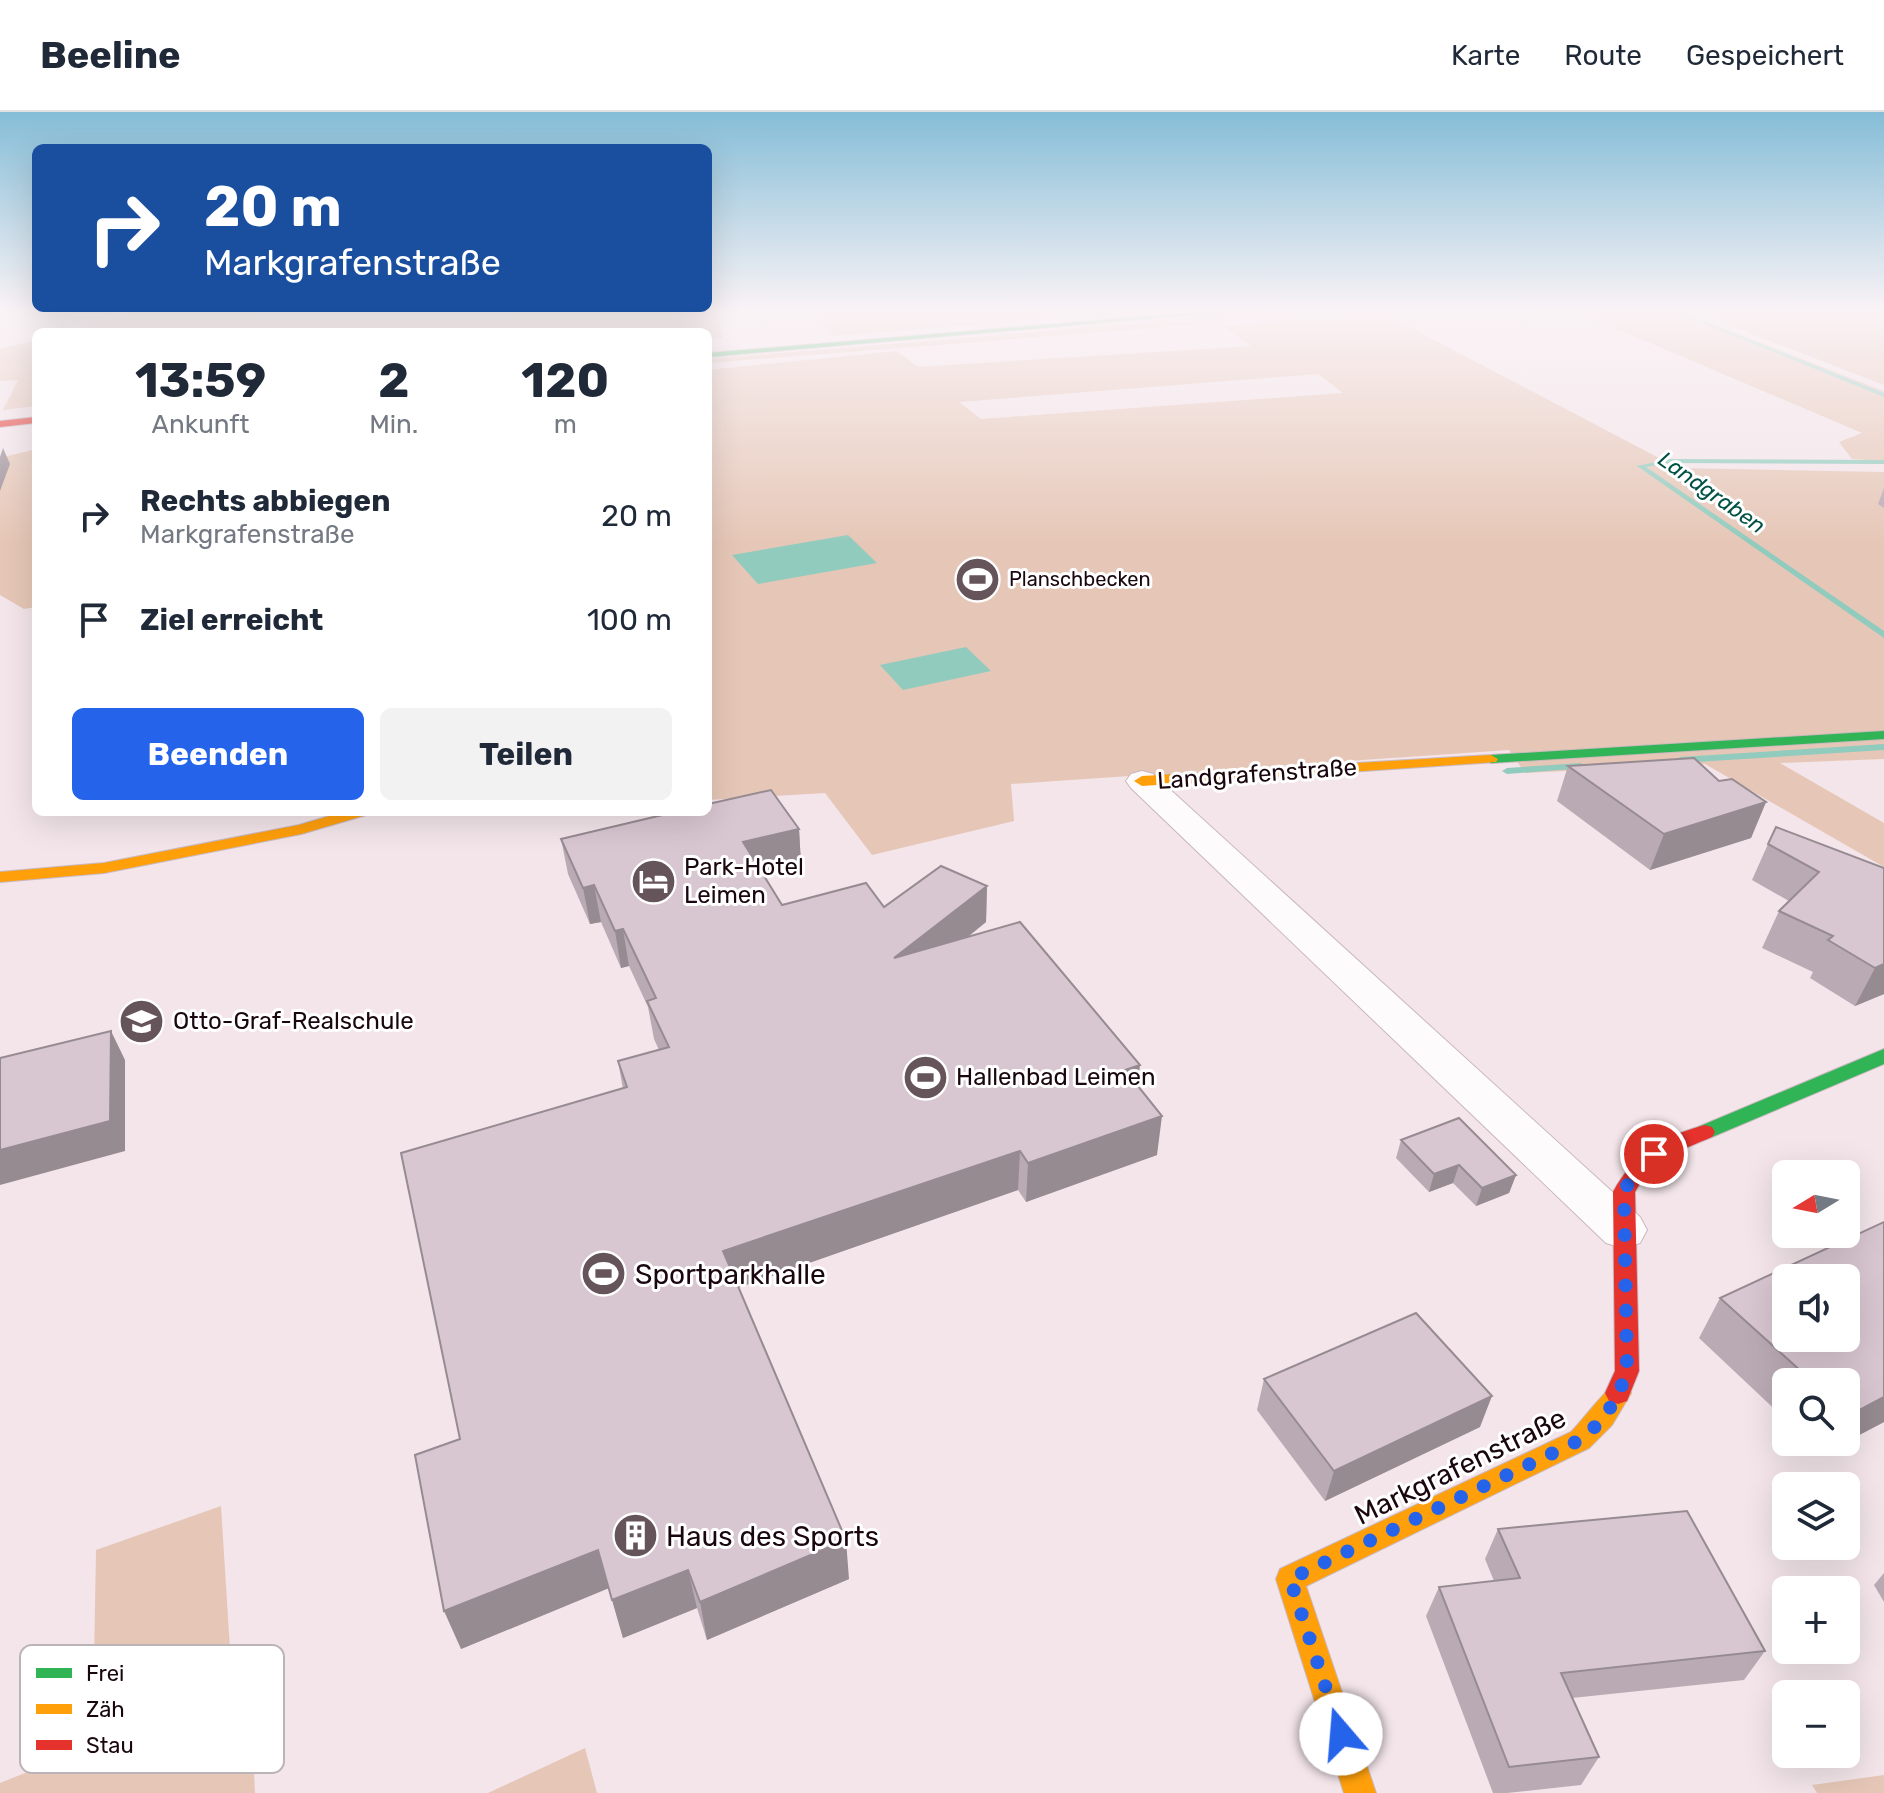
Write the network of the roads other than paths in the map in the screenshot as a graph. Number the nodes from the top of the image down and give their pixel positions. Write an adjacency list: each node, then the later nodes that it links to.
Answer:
1 (32, 420): 2 (street)
2 (0, 424)
3 (1884, 735): 4 (street, Landgrafenstraße)
4 (1142, 781): 8 (street, Landgrafenstraße)
5 (346, 816): 6 (street)
6 (0, 877)
7 (1884, 1056): 8 (street, Markgrafenstraße)
8 (1623, 1230): 9 (street, Markgrafenstraße)
9 (1360, 1793)

